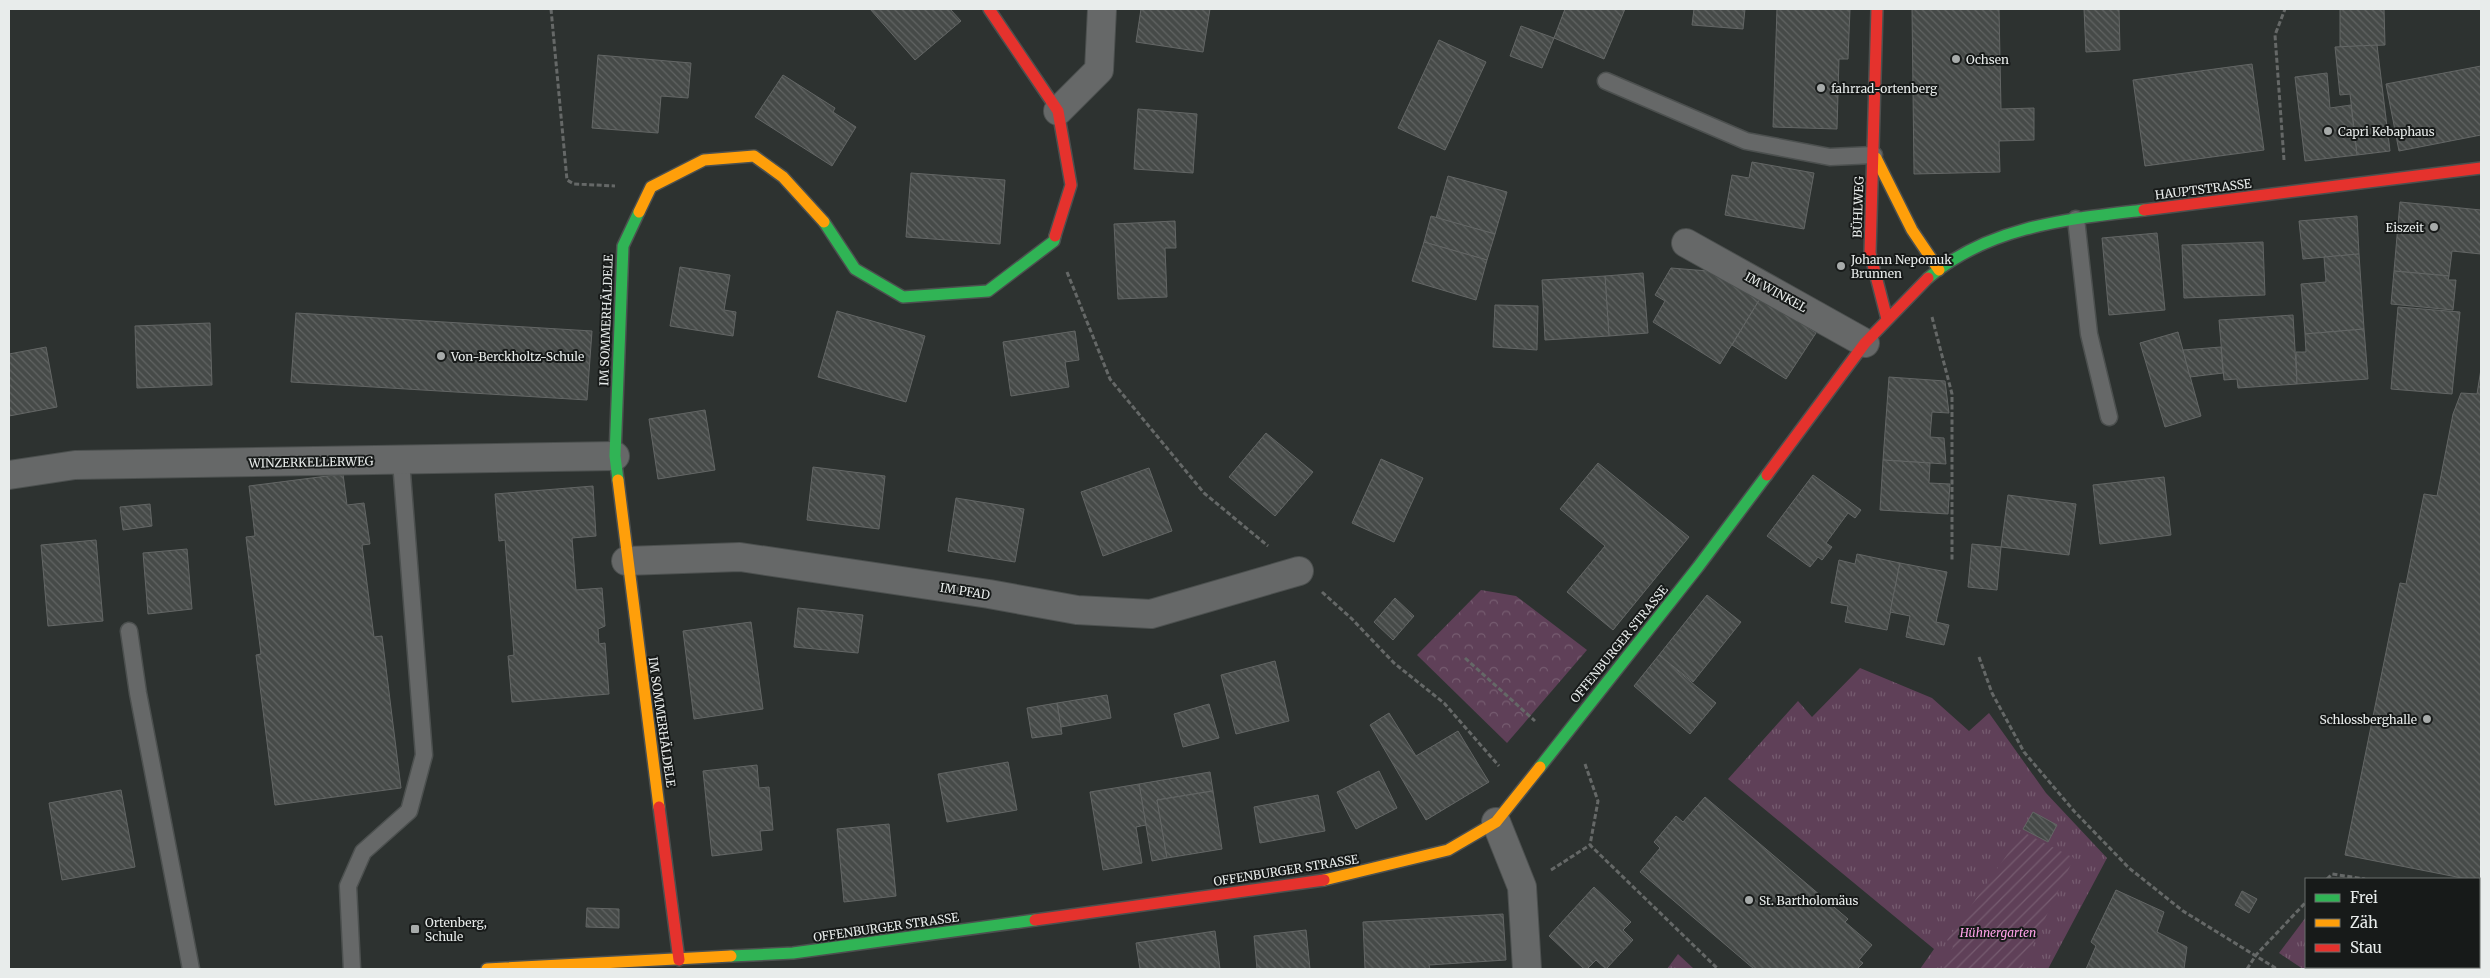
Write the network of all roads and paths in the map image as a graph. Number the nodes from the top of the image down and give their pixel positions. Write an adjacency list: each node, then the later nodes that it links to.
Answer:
1 (551, 9): 10 (path)
2 (990, 9): 7 (street)
3 (1102, 9): 7 (street)
4 (1877, 9): 8 (street, BÜHLWEG)
5 (2285, 9): 11 (path)
6 (1606, 81): 8 (lane)
7 (1058, 111): 13 (street)
8 (1874, 155): 15 (street, BÜHLWEG); 17 (street, BÜHLWEG)
9 (2481, 168): 11 (street, HAUPTSTRASSE)
10 (651, 187): 13 (street); 20 (street, IM SOMMERHÄLDELE)
11 (2286, 193): 12 (street, HAUPTSTRASSE)
12 (2076, 219): 15 (street, HAUPTSTRASSE); 19 (lane)
13 (1054, 242): 25 (path)
14 (1686, 243): 18 (street, IM WINKEL)
15 (1939, 270): 16 (street, OFFENBURGER STRASSE)
16 (1924, 284): 17 (street, OFFENBURGER STRASSE); 24 (path)
17 (1887, 319): 18 (street, OFFENBURGER STRASSE)
18 (1866, 343): 29 (street, OFFENBURGER STRASSE)
19 (2109, 417)
20 (615, 456): 21 (street, WINZERKELLERWEG); 23 (street, IM SOMMERHÄLDELE)
21 (401, 461): 22 (street, WINZERKELLERWEG); 39 (lane)
22 (9, 475)
23 (626, 561): 25 (street, IM PFAD); 37 (street, IM SOMMERHÄLDELE)
24 (1952, 562)
25 (1299, 571): 30 (path)
26 (129, 631): 38 (lane)
27 (1978, 657): 36 (path)
28 (1465, 658): 29 (path)
29 (1558, 742): 30 (street, OFFENBURGER STRASSE); 31 (path)
30 (1496, 822): 34 (street); 37 (street, OFFENBURGER STRASSE)
31 (1590, 845): 34 (path); 42 (path)
32 (2328, 878): 33 (path)
33 (2358, 878)
34 (1522, 887): 41 (street)
35 (2305, 903): 36 (path)
36 (2256, 956): 43 (path); 44 (path)
37 (680, 960): 40 (street, OFFENBURGER STRASSE)
38 (190, 969)
39 (352, 969)
40 (487, 969)
41 (1527, 969)
42 (1718, 969)
43 (2247, 969)
44 (2277, 969)

